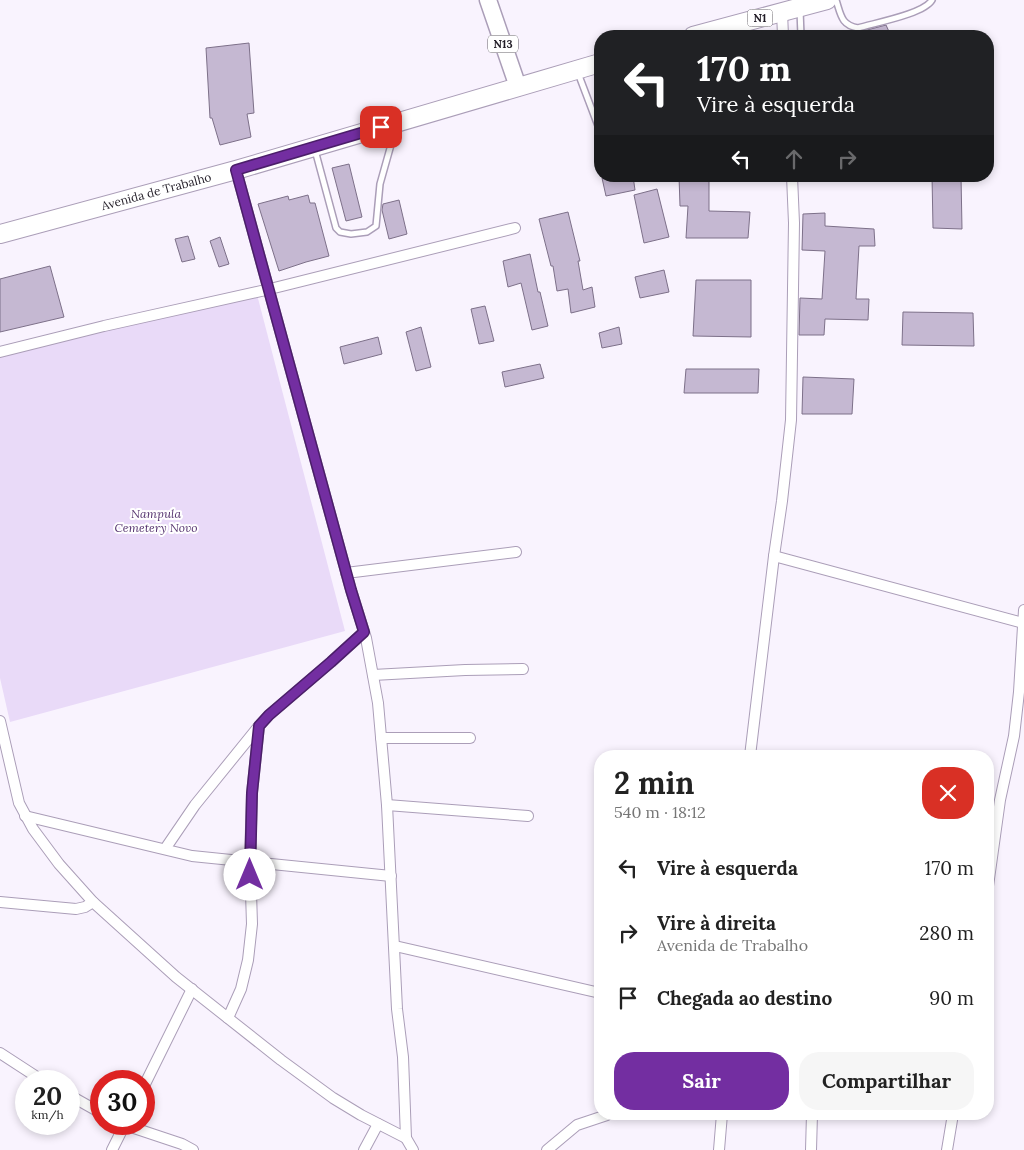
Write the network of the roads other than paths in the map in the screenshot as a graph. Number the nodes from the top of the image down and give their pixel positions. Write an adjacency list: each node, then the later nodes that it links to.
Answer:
1 (488, 0): 12 (main road, N13)
2 (827, 0): 5 (highway, N1)
3 (836, 0): 4 (lane)
4 (932, 0)
5 (800, 7): 6 (highway, N1); 9 (lane)
6 (782, 12): 7 (highway, N1); 8 (street)
7 (715, 30)
8 (783, 30)
9 (801, 30)
10 (594, 65): 11 (highway, Avenida de Trabalho)
11 (577, 70): 12 (highway, Avenida de Trabalho); 13 (lane)
12 (518, 88): 14 (highway, Avenida de Trabalho)
13 (594, 113)
14 (398, 122): 15 (highway, Avenida de Trabalho); 15 (lane)
15 (314, 147): 16 (highway, Avenida de Trabalho)
16 (236, 170): 19 (highway, Avenida de Trabalho); 20 (street)
17 (792, 182): 23 (street)
18 (515, 228): 20 (street)
19 (0, 234)
20 (270, 289): 21 (street); 24 (street)
21 (0, 352)
22 (516, 552): 24 (street)
23 (774, 556): 26 (street); 35 (street)
24 (346, 573): 27 (street)
25 (1024, 610): 26 (street)
26 (1023, 623): 30 (street)
27 (364, 632): 29 (street); 32 (street)
28 (523, 669): 29 (street)
29 (373, 675): 33 (street)
30 (1022, 692): 39 (street)
31 (0, 720): 37 (street)
32 (259, 726): 40 (street); 41 (street)
33 (381, 738): 34 (street); 36 (street)
34 (470, 738)
35 (751, 750)
36 (387, 804): 38 (street); 42 (street)
37 (26, 816): 40 (street); 44 (street)
38 (528, 816)
39 (994, 843)
40 (165, 849): 41 (street)
41 (250, 861): 42 (street); 48 (street)
42 (391, 876): 45 (street)
43 (0, 902): 44 (street)
44 (93, 902): 46 (street)
45 (395, 946): 47 (street); 59 (street)
46 (192, 990): 48 (street); 51 (street)
47 (594, 992)
48 (228, 1018): 56 (street)
49 (0, 1053): 50 (street)
50 (26, 1070)
51 (152, 1070)
52 (594, 1119): 64 (street)
53 (722, 1120): 65 (street)
54 (812, 1120): 66 (street)
55 (952, 1120): 67 (street)
56 (378, 1124): 59 (street); 62 (street)
57 (119, 1135): 60 (street)
58 (155, 1135): 61 (street)
59 (406, 1138): 63 (street)
60 (112, 1150)
61 (193, 1150)
62 (364, 1150)
63 (413, 1150)
64 (547, 1150)
65 (719, 1150)
66 (810, 1150)
67 (947, 1150)

